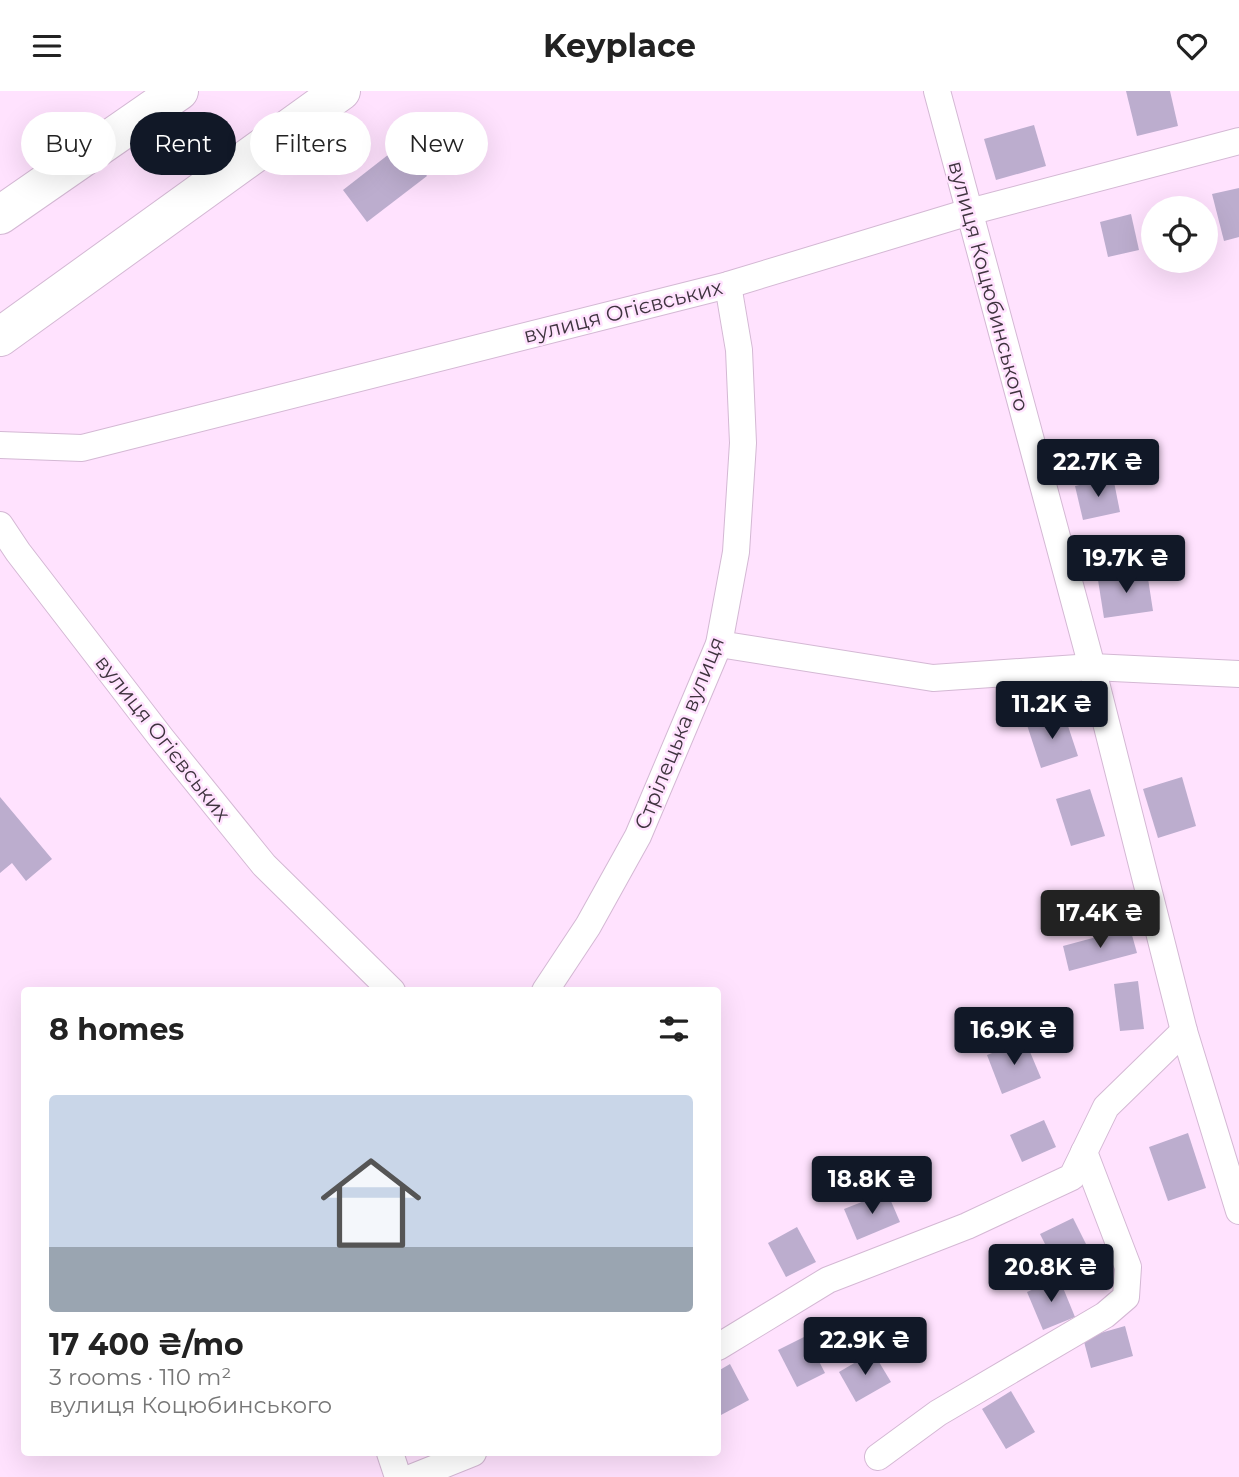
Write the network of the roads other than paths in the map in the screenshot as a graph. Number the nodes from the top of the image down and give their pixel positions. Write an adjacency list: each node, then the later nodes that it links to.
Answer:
1 (179, 91): 6 (street)
2 (341, 91): 8 (street)
3 (937, 91): 5 (street, вулиця Коцюбинського)
4 (1239, 141): 5 (street, вулиця Огієвських)
5 (969, 212): 7 (street, вулиця Огієвських); 12 (street, вулиця Коцюбинського)
6 (0, 215)
7 (727, 285): 9 (street, вулиця Огієвських); 11 (street, Стрілецька вулиця)
8 (0, 337)
9 (0, 445)
10 (0, 525): 14 (street, вулиця Огієвських)
11 (719, 644): 12 (street); 15 (street, Стрілецька вулиця)
12 (1092, 667): 13 (street); 16 (street, вулиця Коцюбинського)
13 (1239, 674)
14 (388, 987)
15 (548, 987)
16 (1184, 1031): 17 (street); 18 (street, вулиця Коцюбинського)
17 (1084, 1152): 19 (street); 22 (street)
18 (1239, 1211)
19 (721, 1345)
20 (391, 1456): 23 (street)
21 (466, 1456): 24 (street)
22 (878, 1457)
23 (398, 1477)
24 (414, 1477)

